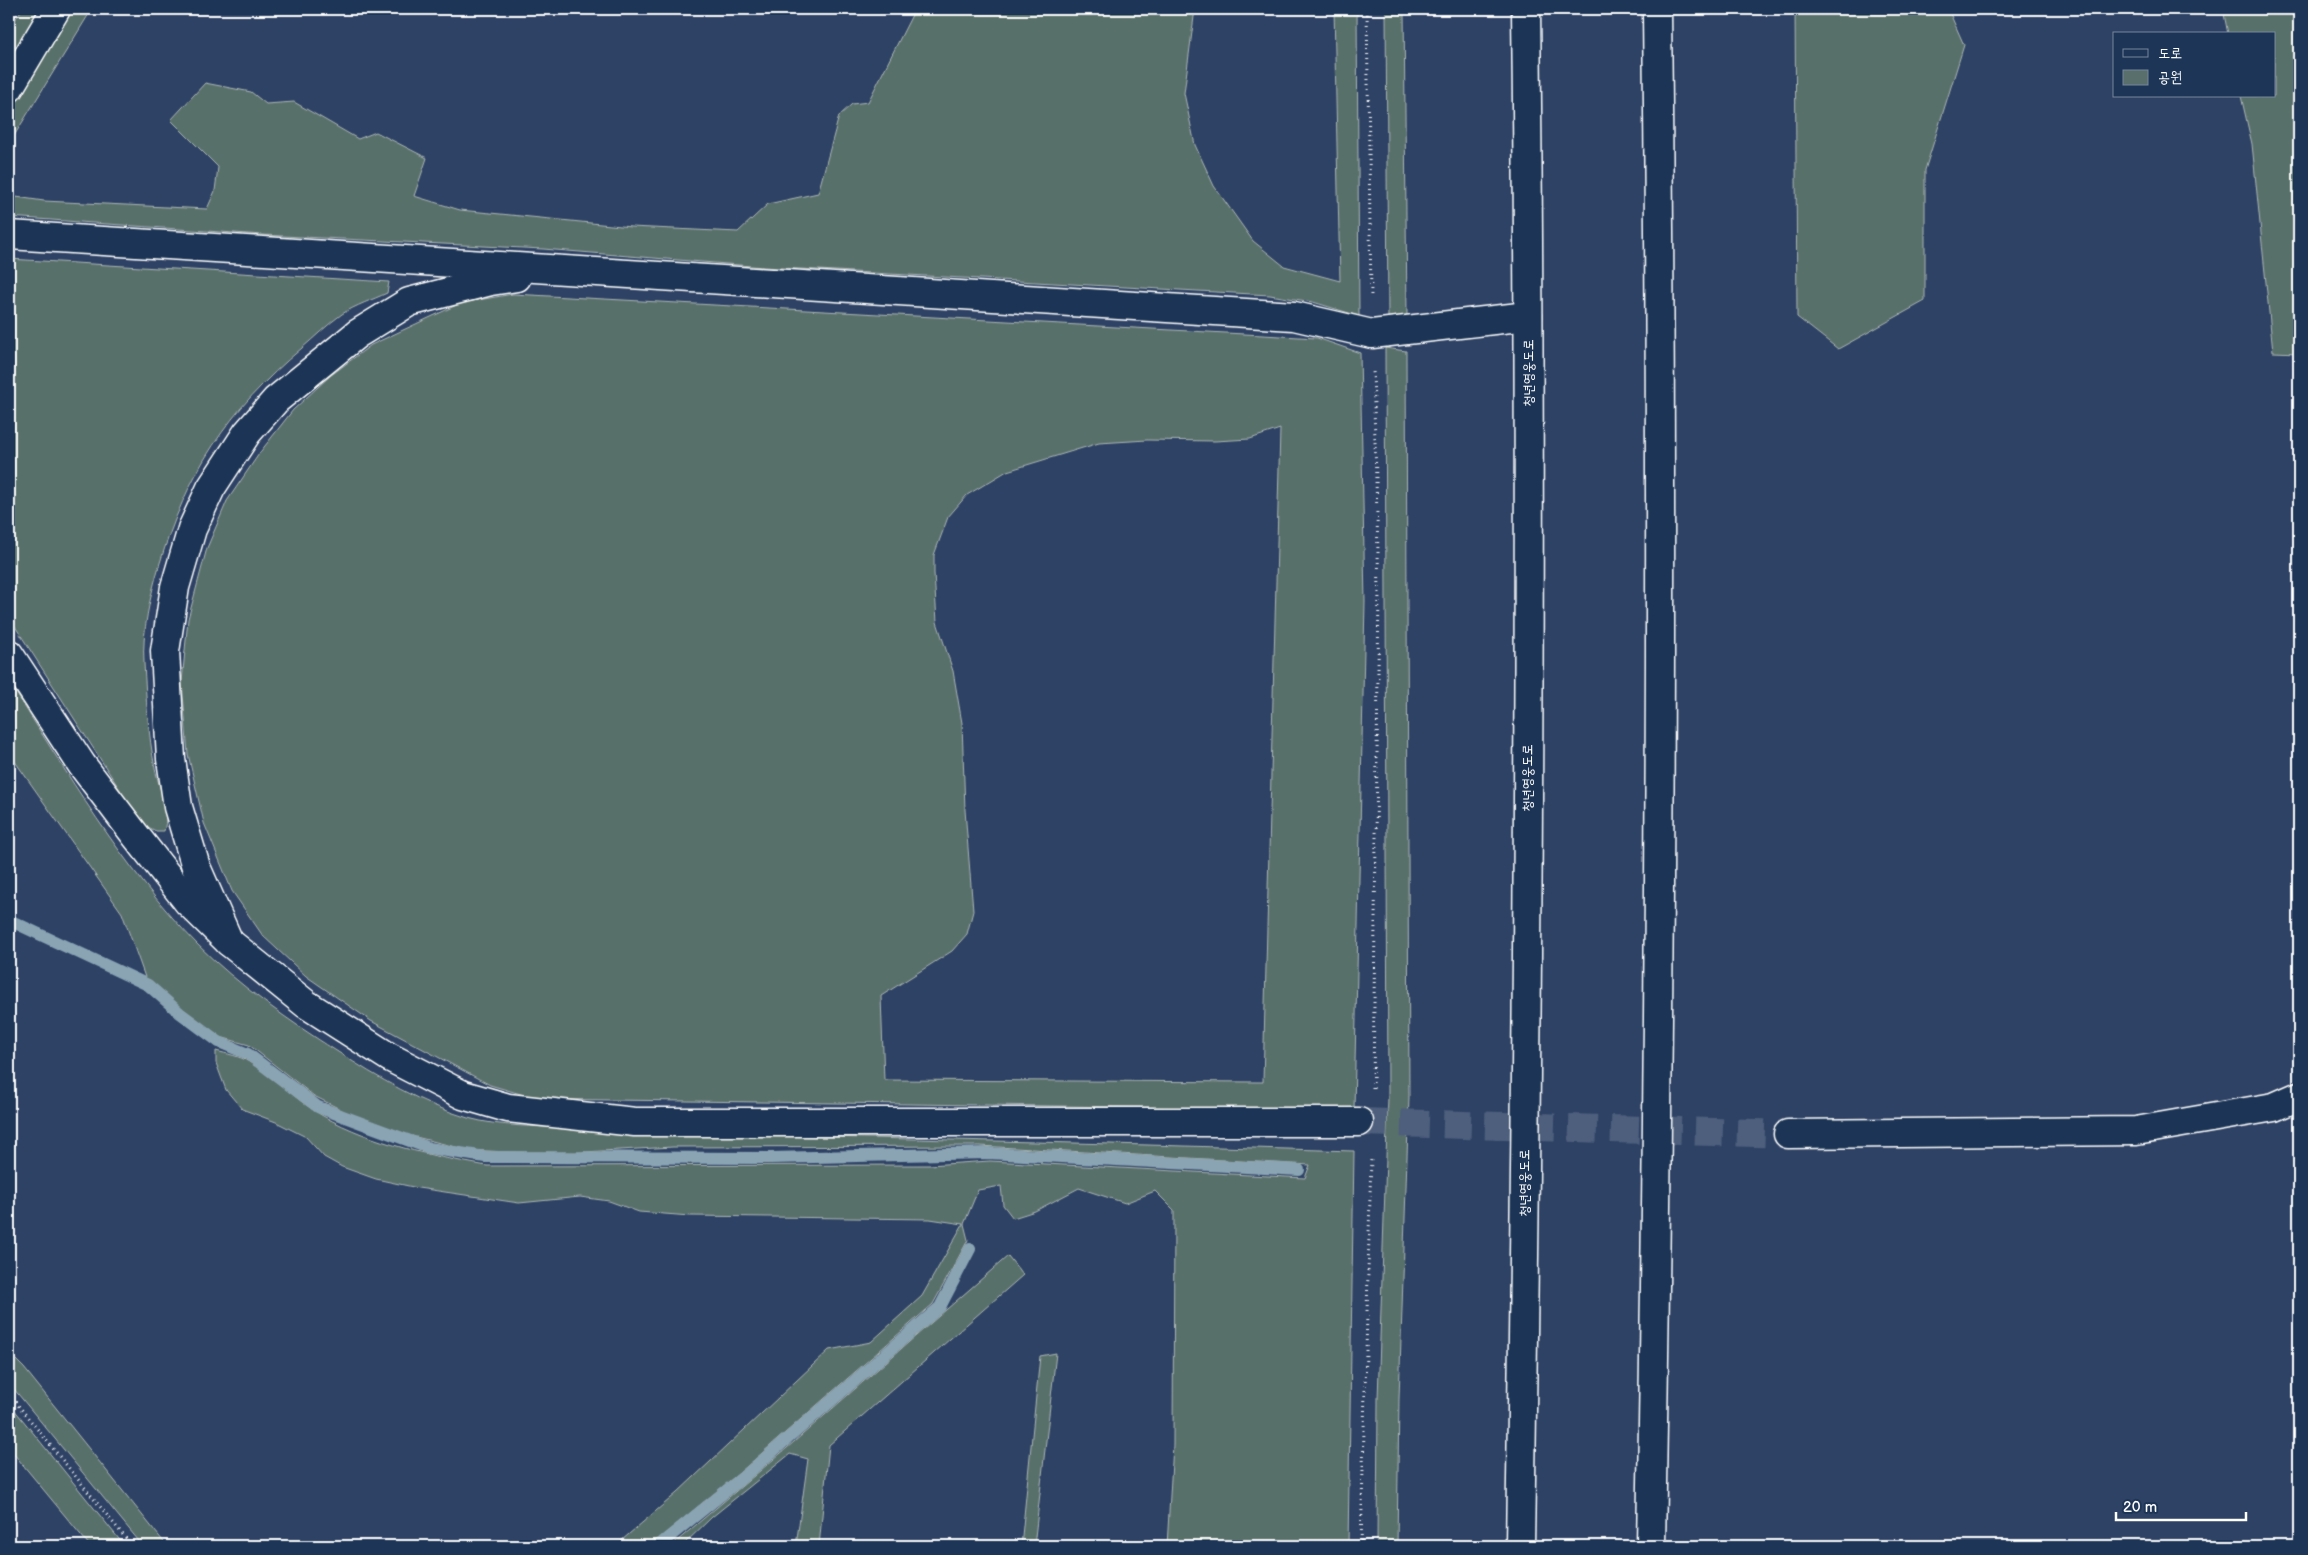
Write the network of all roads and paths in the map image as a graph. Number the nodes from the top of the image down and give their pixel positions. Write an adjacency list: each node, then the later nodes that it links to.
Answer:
1 (56, 9): 5 (main road)
2 (1367, 9): 9 (path)
3 (1526, 9): 8 (main road, 청년영웅도로)
4 (1657, 9): 21 (main road)
5 (9, 88)
6 (9, 235): 7 (main road)
7 (579, 270): 9 (main road); 11 (main road)
8 (1528, 316): 9 (main road); 20 (main road, 청년영웅도로)
9 (1372, 334): 12 (path)
10 (9, 654): 11 (main road)
11 (229, 942): 14 (main road)
12 (1373, 1094)
13 (2299, 1096): 15 (main road)
14 (1359, 1122)
15 (1788, 1134)
16 (1371, 1153): 19 (path)
17 (9, 1394): 18 (path)
18 (132, 1546)
19 (1361, 1546)
20 (1520, 1546)
21 (1651, 1546)

